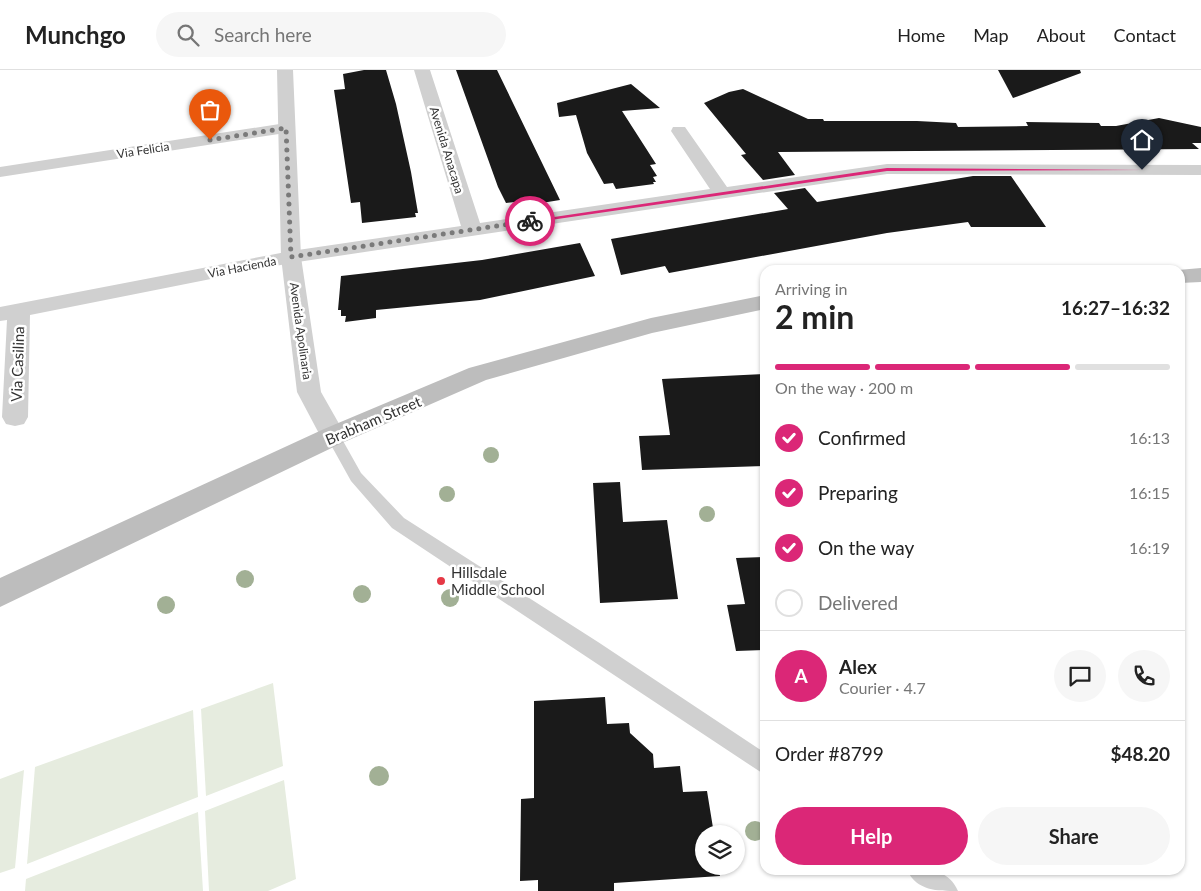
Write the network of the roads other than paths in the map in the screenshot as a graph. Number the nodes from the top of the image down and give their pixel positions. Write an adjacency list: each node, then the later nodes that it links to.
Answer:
1 (285, 70): 3 (street, Avenida Apolinaria)
2 (422, 70): 8 (street, Avenida Anacapa)
3 (286, 128): 6 (street, Via Felicia); 9 (street, Avenida Apolinaria)
4 (679, 131): 7 (street)
5 (1201, 170): 7 (street, Via Hacienda)
6 (0, 172)
7 (722, 193): 8 (street, Via Hacienda)
8 (472, 230): 9 (street, Via Hacienda)
9 (291, 257): 13 (street, Via Hacienda); 15 (street, Avenida Apolinaria)
10 (1201, 275): 11 (main road)
11 (1185, 276)
12 (760, 303): 15 (main road, Brabham Street)
13 (9, 313): 14 (street, Via Casilina)
14 (15, 416)
15 (333, 436): 16 (main road, Brabham Street); 17 (lane)
16 (0, 593)
17 (760, 762)
18 (925, 875): 19 (lane)
19 (947, 891)

